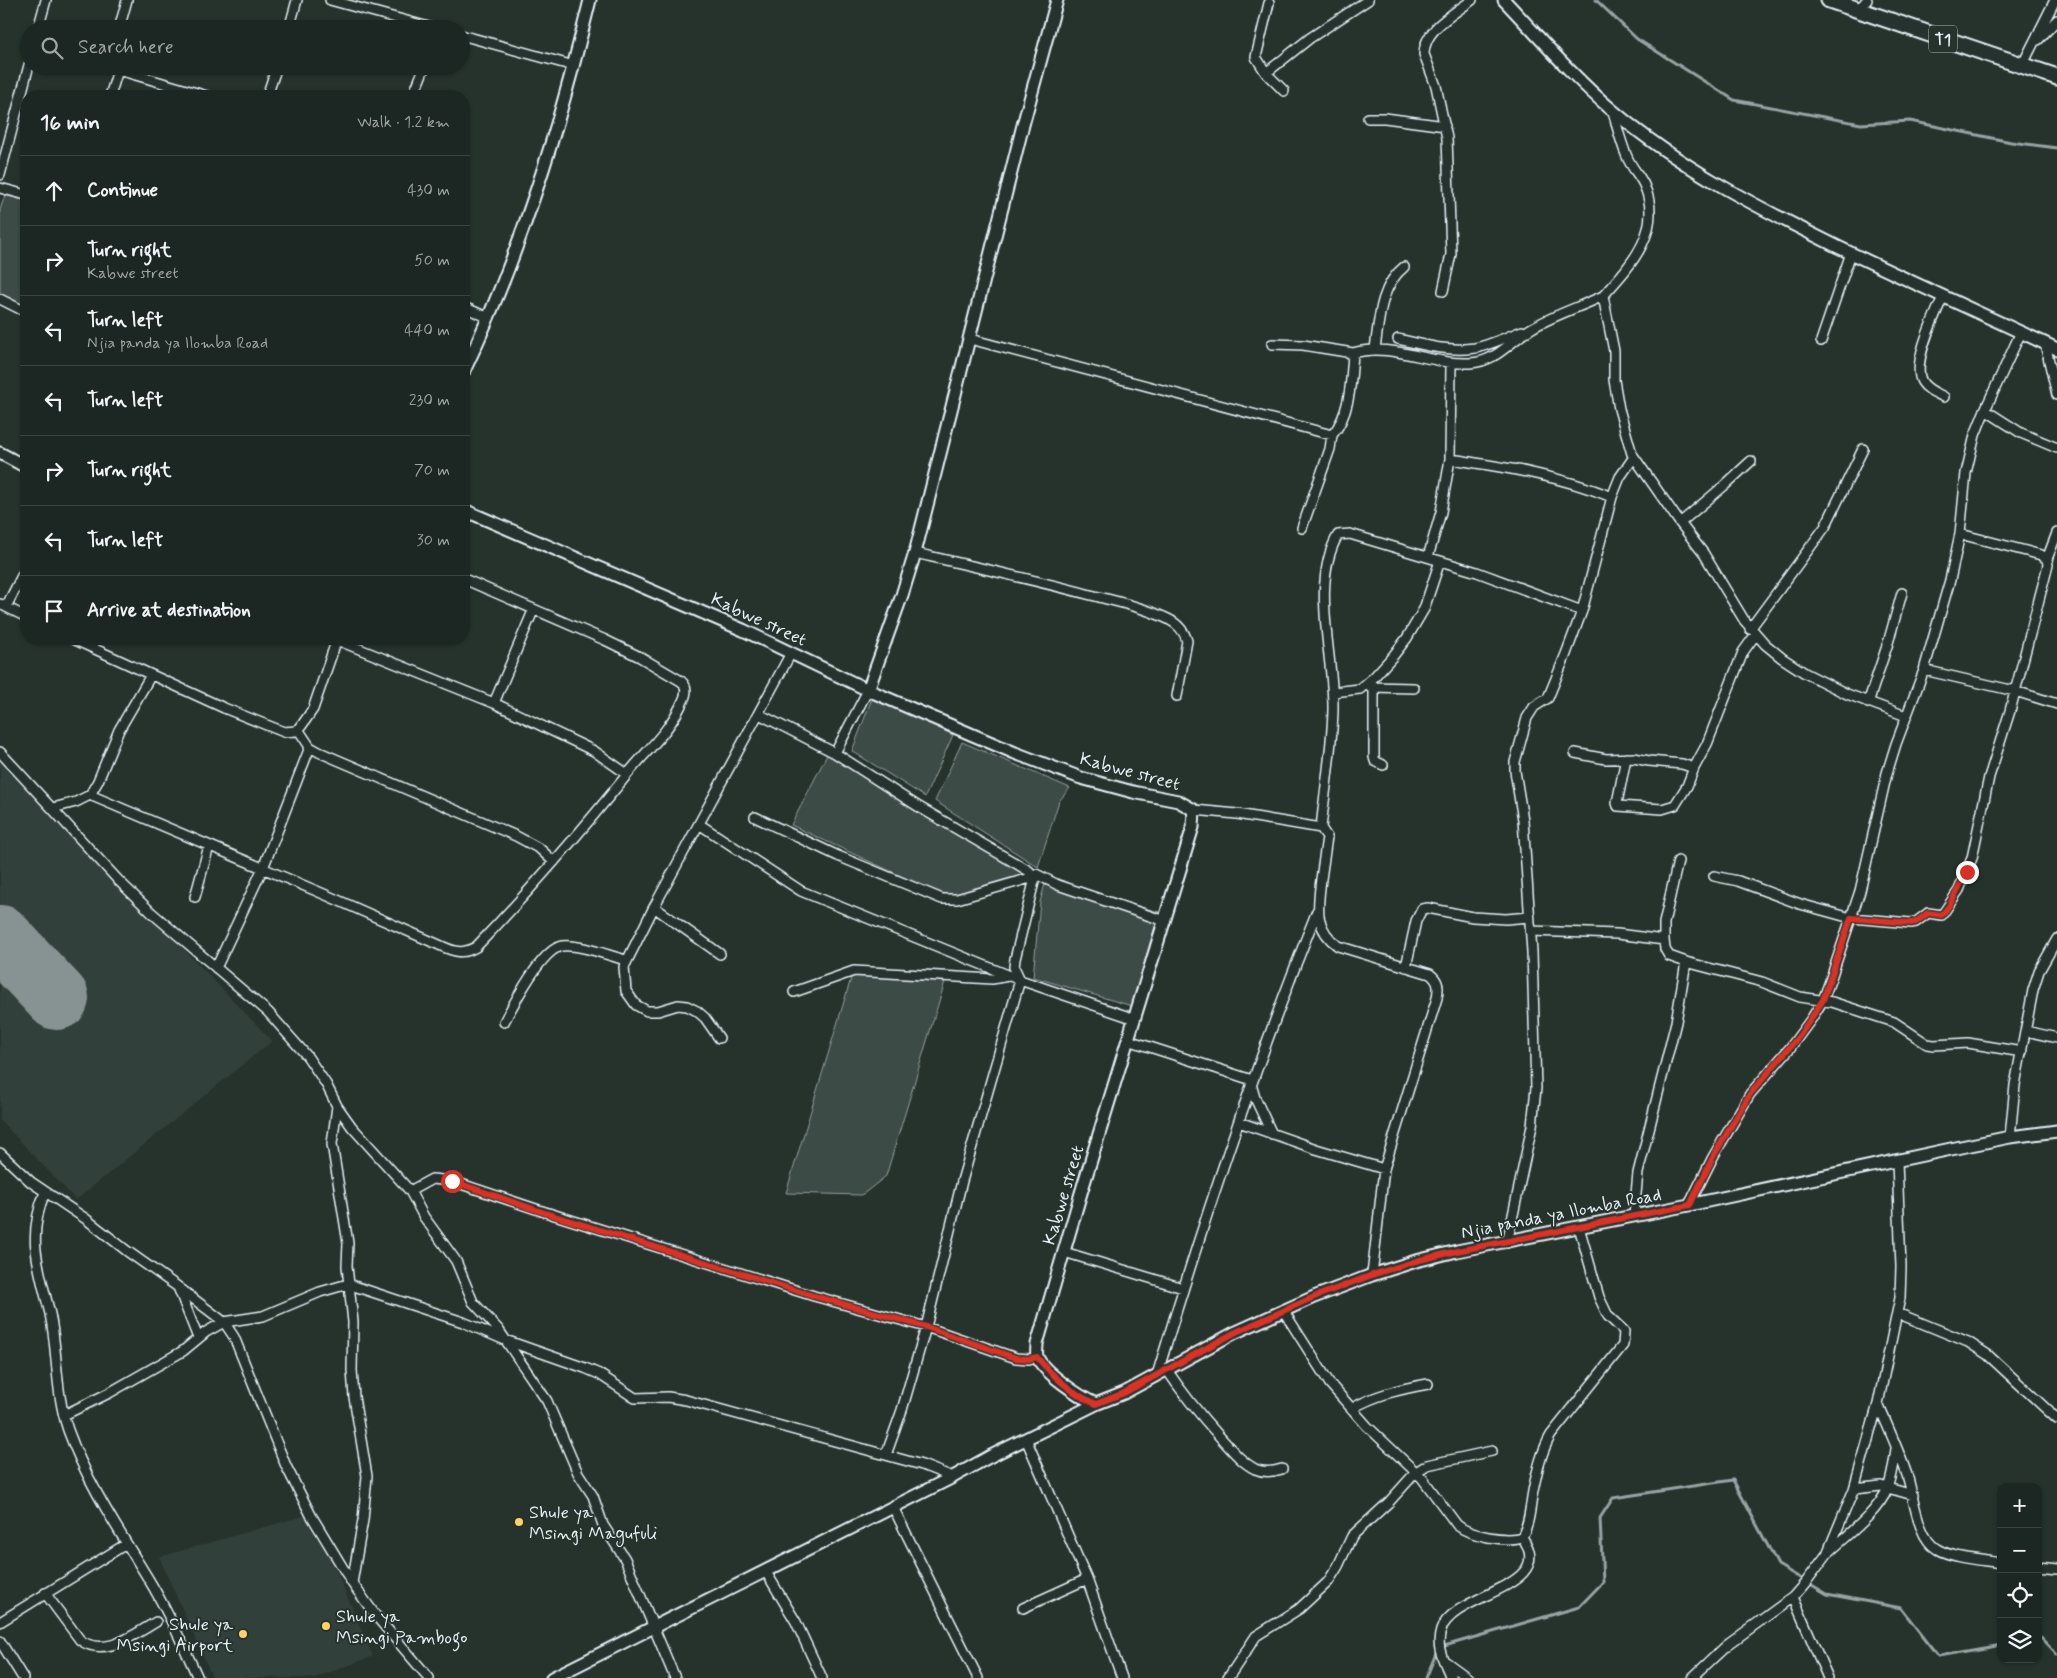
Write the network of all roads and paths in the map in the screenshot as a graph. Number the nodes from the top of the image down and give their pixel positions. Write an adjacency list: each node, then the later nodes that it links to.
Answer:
1 (46, 0): 14 (street)
2 (127, 0): 15 (street)
3 (297, 0): 16 (street)
4 (330, 0): 17 (street)
5 (590, 0): 21 (main road)
6 (1057, 0): 54 (main road)
7 (1368, 0): 23 (street)
8 (1472, 0): 39 (street)
9 (1504, 0): 37 (main road)
10 (1829, 0): 13 (highway, T1)
11 (2055, 0): 20 (street)
12 (1269, 3): 23 (street)
13 (1862, 5): 22 (highway, T1)
14 (40, 20)
15 (121, 20)
16 (291, 20)
17 (403, 20)
18 (2057, 20): 20 (street)
19 (470, 38): 21 (street)
20 (2033, 44): 22 (street)
21 (574, 66): 51 (main road)
22 (2022, 66): 29 (highway, T1)
23 (1266, 73): 35 (street)
24 (26, 75): 30 (street)
25 (116, 75): 31 (street)
26 (135, 75): 32 (street)
27 (274, 75): 33 (street)
28 (421, 75): 34 (street)
29 (2057, 77)
30 (22, 90)
31 (112, 90)
32 (186, 90)
33 (269, 90)
34 (415, 90)
35 (1284, 91)
36 (20, 99): 40 (street)
37 (1613, 111): 43 (main road); 46 (street)
38 (1368, 118): 39 (street)
39 (1445, 126): 45 (street)
40 (0, 175)
41 (0, 188): 42 (street)
42 (20, 193)
43 (1851, 253): 47 (main road); 56 (street)
44 (1404, 268): 59 (street)
45 (1443, 291)
46 (1603, 296): 52 (street); 71 (street)
47 (1943, 297): 53 (main road); 65 (street)
48 (0, 299): 49 (street)
49 (20, 309)
50 (470, 310): 51 (street)
51 (489, 318): 62 (main road)
52 (1532, 328): 55 (street); 63 (street)
53 (2021, 332): 58 (main road); 66 (street)
54 (970, 338): 67 (street); 81 (main road)
55 (1398, 340)
56 (1820, 341)
57 (1272, 344): 61 (street)
58 (2045, 344): 60 (main road); 64 (street)
59 (1375, 349): 61 (street); 63 (street)
60 (2057, 349)
61 (1353, 353): 67 (street)
62 (470, 358)
63 (1451, 363): 72 (street)
64 (2057, 395)
65 (1944, 397)
66 (1985, 410): 69 (street); 80 (street)
67 (1332, 435): 78 (street)
68 (1862, 448): 92 (street)
69 (2057, 448)
70 (0, 453): 74 (main road)
71 (1634, 457): 75 (street); 77 (street)
72 (1450, 459): 75 (street); 82 (street)
73 (1751, 461): 77 (street)
74 (20, 464)
75 (1612, 497): 90 (street)
76 (470, 513): 96 (main road, Kabwe street)
77 (1680, 523): 92 (street)
78 (1302, 528)
79 (2057, 533): 83 (street)
80 (1960, 534): 83 (street); 97 (street)
81 (915, 553): 102 (main road); 105 (street)
82 (1428, 557): 84 (street); 104 (street)
83 (2047, 559): 103 (street)
84 (1440, 561): 90 (street); 100 (street)
85 (20, 578): 88 (street)
86 (470, 582): 89 (street)
87 (1902, 593): 107 (street)
88 (3, 606): 91 (street)
89 (533, 611): 106 (street); 119 (street)
90 (1582, 611): 135 (street)
91 (20, 614)
92 (1753, 632): 107 (street); 118 (street)
93 (86, 645): 98 (street)
94 (335, 645): 111 (street)
95 (349, 645): 106 (street)
96 (791, 653): 102 (main road, Kabwe street); 109 (street)
97 (1924, 670): 103 (street); 110 (street)
98 (151, 675): 111 (street); 120 (street)
99 (1374, 686): 100 (street); 101 (street); 117 (street)
100 (1360, 688): 104 (street)
101 (1414, 688)
102 (868, 690): 115 (street); 122 (main road, Kabwe street)
103 (2015, 691): 108 (street); 136 (street)
104 (1332, 692): 125 (street)
105 (1177, 696)
106 (494, 703): 119 (street)
107 (1868, 703): 110 (street)
108 (2057, 704)
109 (759, 714): 115 (street); 124 (street)
110 (1906, 716): 136 (street)
111 (298, 730): 112 (street)
112 (310, 747): 128 (street); 129 (street)
113 (0, 752): 121 (street)
114 (1575, 753): 116 (street)
115 (835, 754): 130 (street)
116 (1626, 758): 118 (street); 118 (street)
117 (1383, 765)
118 (1694, 768)
119 (627, 774): 128 (street)
120 (90, 795): 121 (street); 126 (street)
121 (53, 808): 145 (street)
122 (1194, 810): 125 (street); 137 (main road, Kabwe street)
123 (755, 817): 130 (street)
124 (699, 824): 133 (street); 146 (street)
125 (1321, 828): 134 (street)
126 (209, 846): 129 (street); 132 (street)
127 (1678, 861): 140 (street)
128 (554, 862): 129 (street)
129 (263, 868): 145 (street)
130 (1035, 876): 137 (street); 147 (street)
131 (1714, 876): 136 (street)
132 (195, 897)
133 (654, 907): 141 (street); 142 (street)
134 (1317, 910): 144 (street); 157 (street)
135 (1529, 917): 138 (street); 144 (street)
136 (1851, 918): 149 (street)
137 (1165, 921): 150 (main road, Kabwe street)
138 (1530, 931): 140 (street); 171 (street)
139 (2057, 939): 152 (street)
140 (1664, 940): 143 (street)
141 (720, 954)
142 (626, 960): 151 (street); 153 (street)
143 (1686, 962): 149 (street); 169 (street)
144 (1406, 967): 165 (street)
145 (216, 968): 158 (street)
146 (1008, 976): 147 (street); 148 (street)
147 (1020, 980): 150 (street); 180 (street)
148 (794, 992)
149 (1823, 1000): 156 (street); 168 (street)
150 (1135, 1019): 155 (main road, Kabwe street)
151 (504, 1022)
152 (2026, 1031): 154 (street); 156 (street)
153 (719, 1038)
154 (2057, 1038)
155 (1128, 1040): 157 (street); 172 (main road, Kabwe street)
156 (2022, 1052): 162 (street)
157 (1251, 1082): 159 (street); 161 (street)
158 (337, 1106): 166 (street); 174 (street)
159 (1239, 1122): 161 (street); 176 (street)
160 (2057, 1131): 162 (main road, Njia panda ya Ilomba Road)
161 (1272, 1134): 165 (street)
162 (2010, 1137): 164 (main road, Njia panda ya Ilomba Road)
163 (1, 1157): 167 (street)
164 (1897, 1161): 168 (main road, Njia panda ya Ilomba Road); 178 (street)
165 (1384, 1169): 173 (street)
166 (410, 1191): 180 (street); 182 (street)
167 (45, 1192): 175 (street); 189 (street)
168 (1690, 1205): 169 (main road, Njia panda ya Ilomba Road)
169 (1634, 1215): 170 (main road, Njia panda ya Ilomba Road)
170 (1579, 1227): 171 (main road, Njia panda ya Ilomba Road); 202 (street)
171 (1507, 1242): 173 (main road, Njia panda ya Ilomba Road)
172 (1064, 1252): 176 (street); 183 (main road, Kabwe street)
173 (1372, 1275): 177 (main road, Njia panda ya Ilomba Road)
174 (348, 1284): 179 (street); 182 (street); 210 (street)
175 (178, 1287): 179 (street); 181 (street)
176 (1183, 1288): 184 (street)
177 (1283, 1310): 184 (main road, Njia panda ya Ilomba Road); 188 (street)
178 (1897, 1313): 187 (street); 190 (street)
179 (224, 1322): 181 (street); 210 (street)
180 (926, 1327): 183 (street); 194 (street)
181 (198, 1338): 189 (street)
182 (505, 1340): 194 (street); 216 (street)
183 (1037, 1357): 186 (main road)
184 (1162, 1372): 186 (main road, Njia panda ya Ilomba Road); 195 (street)
185 (1428, 1384): 188 (street)
186 (1096, 1404): 191 (main road, Njia panda ya Ilomba Road)
187 (1878, 1404): 192 (street); 199 (street)
188 (1351, 1409): 196 (street)
189 (64, 1415): 203 (street)
190 (2057, 1420)
191 (1026, 1439): 197 (main road, Njia panda ya Ilomba Road); 209 (street)
192 (1896, 1448): 198 (street); 200 (street)
193 (1492, 1451): 196 (street)
194 (886, 1455): 197 (street)
195 (1282, 1469)
196 (1416, 1472): 202 (street); 228 (street)
197 (953, 1477): 201 (main road, Njia panda ya Ilomba Road)
198 (1888, 1487): 199 (street); 200 (street); 204 (street)
199 (1854, 1489): 204 (street)
200 (1913, 1495): 205 (street)
201 (893, 1507): 208 (main road, Njia panda ya Ilomba Road); 219 (street)
202 (1522, 1537): 218 (street)
203 (126, 1544): 211 (street); 221 (street)
204 (1827, 1554): 212 (street)
205 (1997, 1562)
206 (2042, 1567): 207 (street)
207 (2057, 1569)
208 (766, 1572): 216 (main road, Njia panda ya Ilomba Road); 225 (street)
209 (1087, 1579): 213 (street); 227 (street)
210 (352, 1583): 222 (street)
211 (45, 1593): 214 (street); 215 (street)
212 (1793, 1597): 231 (street); 232 (street)
213 (1023, 1608)
214 (0, 1622)
215 (156, 1622)
216 (653, 1628): 223 (main road, Njia panda ya Ilomba Road); 224 (street)
217 (0, 1641): 220 (street)
218 (1441, 1657): 229 (street); 230 (street)
219 (976, 1674): 226 (street)
220 (23, 1678)
221 (198, 1678)
222 (429, 1678)
223 (552, 1678)
224 (675, 1678)
225 (822, 1678)
226 (968, 1678)
227 (1122, 1678)
228 (1228, 1678)
229 (1451, 1678)
230 (1468, 1678)
231 (1692, 1678)
232 (1828, 1678)

